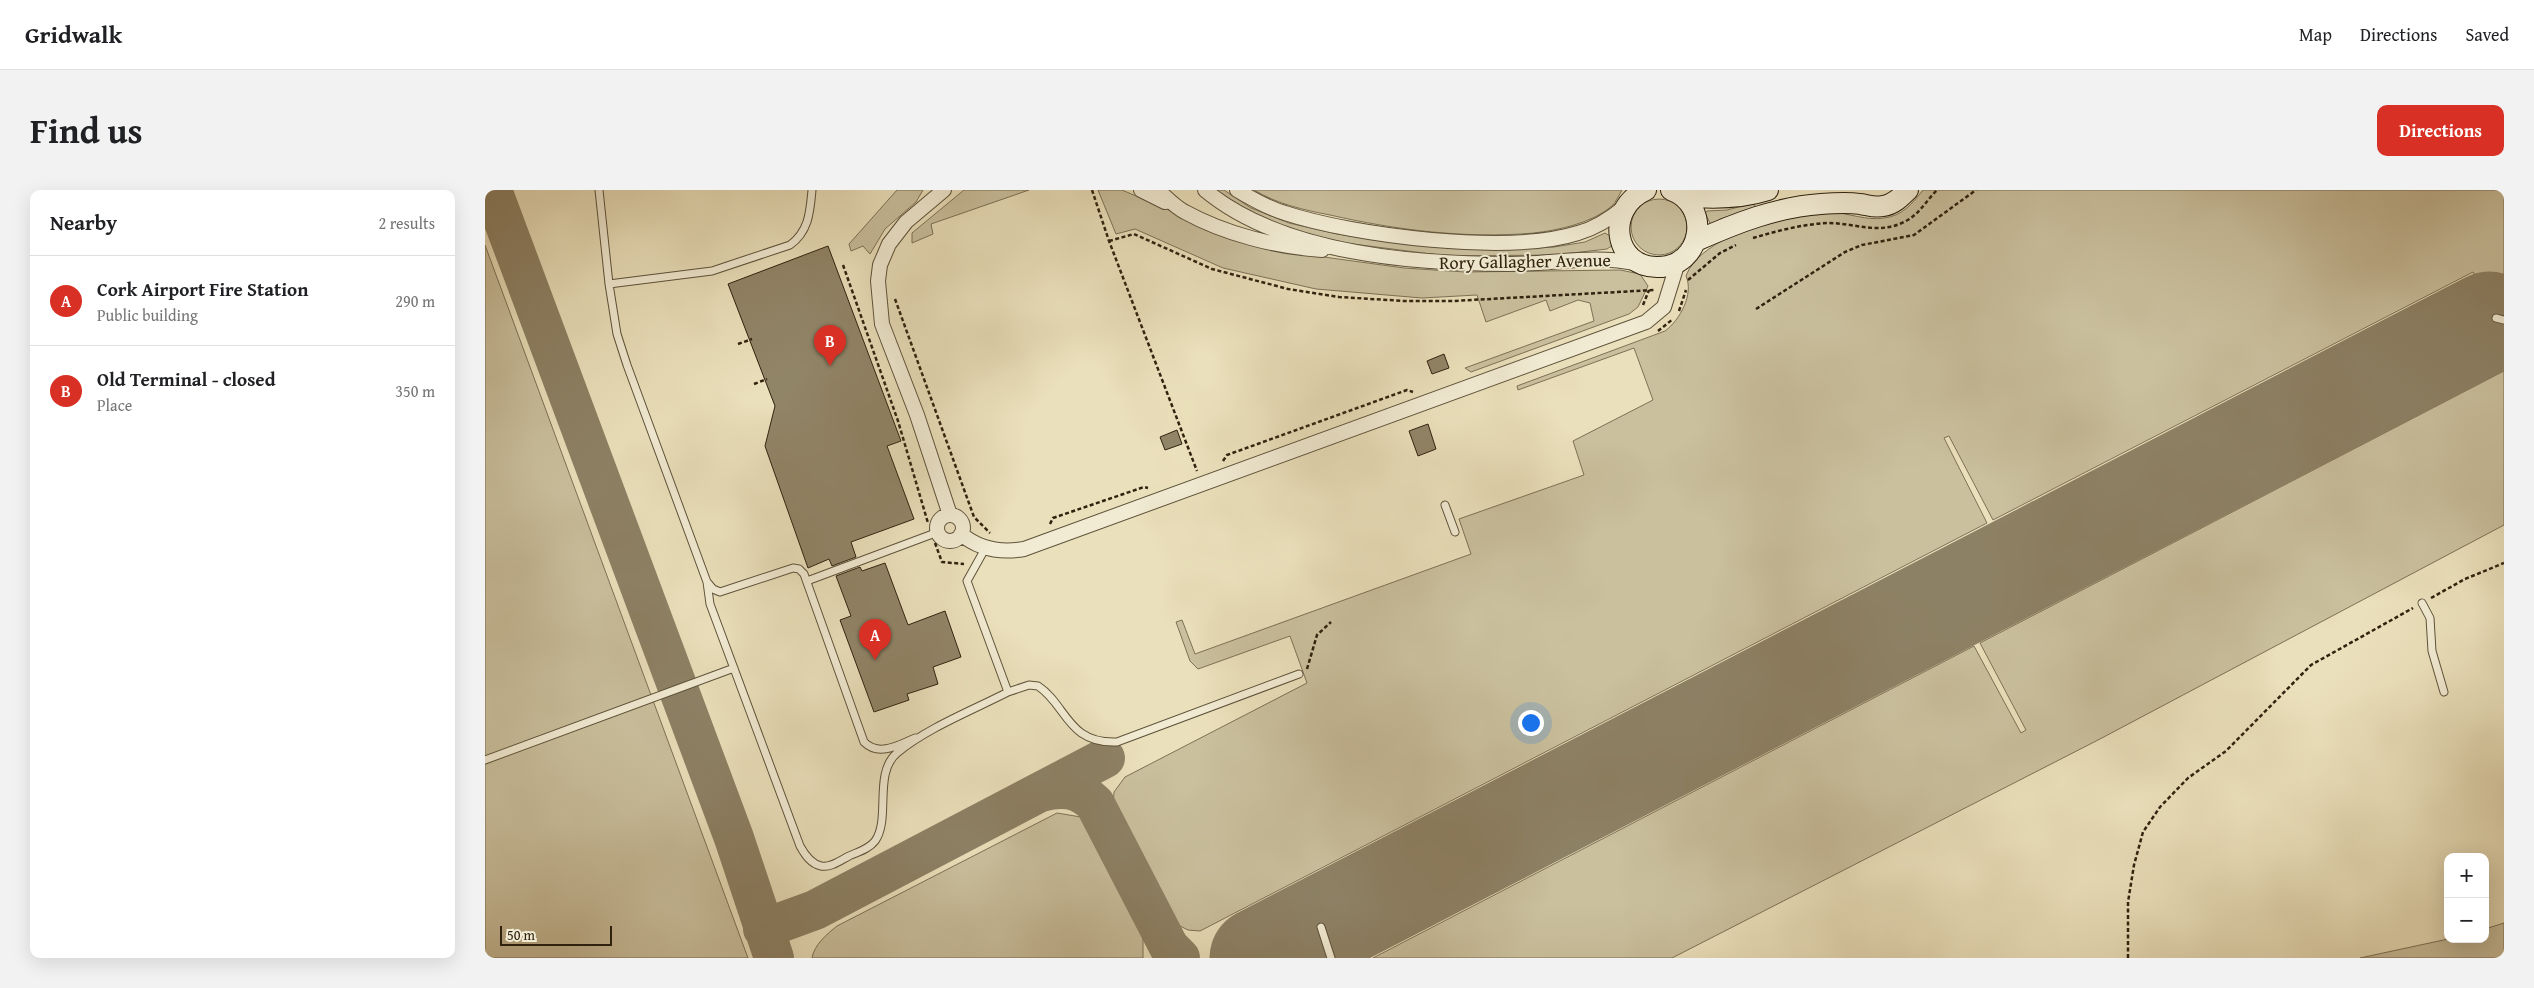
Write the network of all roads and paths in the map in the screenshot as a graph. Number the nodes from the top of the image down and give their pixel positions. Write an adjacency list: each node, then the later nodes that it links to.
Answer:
1 (599, 190): 27 (lane)
2 (812, 190): 27 (lane)
3 (944, 190): 43 (street)
4 (1092, 190): 20 (path)
5 (1141, 190): 17 (street)
6 (1158, 190): 17 (street)
7 (1205, 190): 23 (street, Rory Gallagher Avenue)
8 (1237, 190): 16 (street, Rory Gallagher Avenue)
9 (1646, 190): 16 (street, Rory Gallagher Avenue)
10 (1768, 190): 14 (street)
11 (1843, 190): 15 (street)
12 (1976, 190): 31 (path)
13 (1907, 191): 15 (street, Rory Gallagher Avenue)
14 (1677, 193): 21 (street)
15 (1859, 203): 21 (street, Rory Gallagher Avenue)
16 (1624, 207): 26 (street, Rory Gallagher Avenue)
17 (1183, 211): 23 (street)
18 (1779, 231): 19 (path)
19 (1751, 239)
20 (1109, 242): 30 (path); 40 (path)
21 (1696, 242): 24 (street, Rory Gallagher Avenue)
22 (1741, 242): 28 (path)
23 (1355, 253): 26 (street, Rory Gallagher Avenue)
24 (1677, 262): 26 (street, Rory Gallagher Avenue); 28 (street)
25 (843, 264): 46 (path)
26 (1653, 267): 28 (street)
27 (609, 284): 53 (lane)
28 (1677, 284): 49 (street)
29 (893, 294): 48 (path)
30 (1641, 308)
31 (1756, 309)
32 (2496, 318): 33 (lane)
33 (2504, 320)
34 (752, 339): 35 (path)
35 (738, 344)
36 (767, 379): 37 (path)
37 (754, 384)
38 (1419, 393): 39 (path)
39 (1219, 467)
40 (1198, 475)
41 (1155, 490): 44 (path)
42 (1445, 505): 45 (lane)
43 (950, 515): 46 (street); 47 (street)
44 (1047, 530)
45 (1455, 532)
46 (935, 534): 47 (street); 51 (path); 52 (lane)
47 (961, 534): 49 (street)
48 (998, 536)
49 (986, 547): 51 (lane)
50 (2504, 563): 54 (path)
51 (977, 566): 58 (lane)
52 (807, 581): 53 (lane); 60 (lane)
53 (707, 582): 56 (lane)
54 (2422, 603): 59 (lane); 64 (path)
55 (1331, 622): 57 (path)
56 (734, 668): 60 (lane); 61 (lane)
57 (1299, 674): 58 (lane)
58 (1008, 692): 60 (lane)
59 (2444, 692)
60 (930, 732)
61 (485, 760)
62 (1321, 927): 63 (lane)
63 (1331, 958)
64 (2128, 958)

